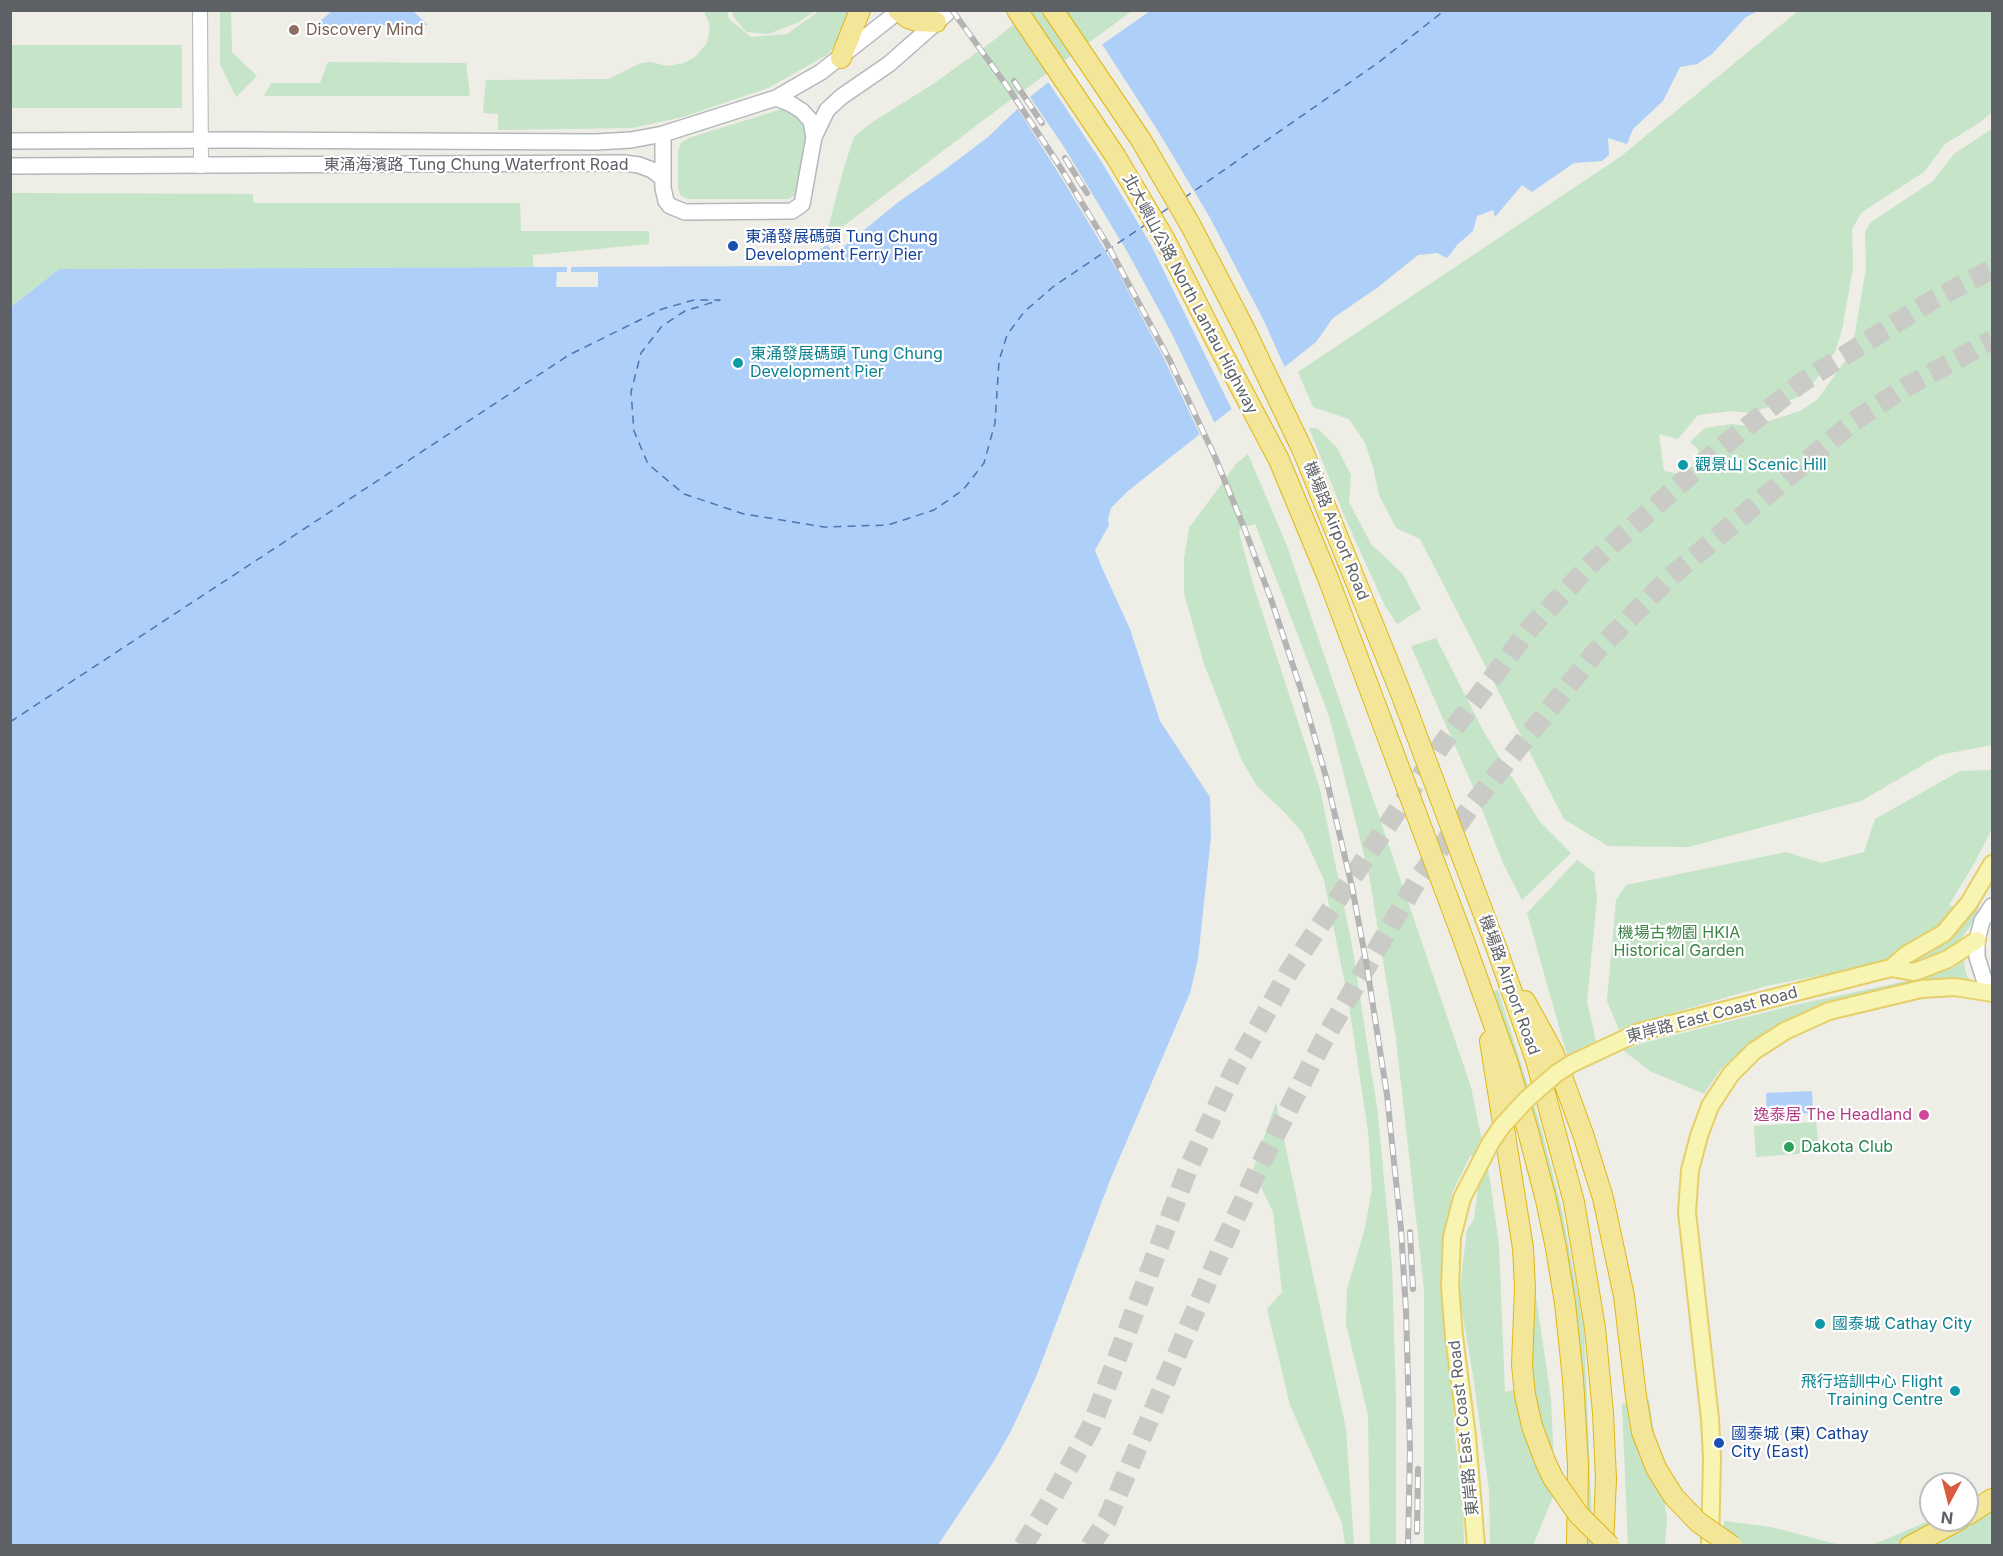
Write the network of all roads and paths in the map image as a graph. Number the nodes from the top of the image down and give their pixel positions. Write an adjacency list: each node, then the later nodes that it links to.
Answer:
1 (200, 10): 11 (street)
2 (860, 10): 7 (highway)
3 (1017, 10): 17 (highway, 北大嶼山公路 North Lantau Highway)
4 (1053, 10): 16 (highway, 北大嶼山公路 North Lantau Highway)
5 (899, 11): 6 (highway); 7 (main road, 東涌海濱路 Tung Chung Waterfront Road)
6 (941, 18): 10 (main road)
7 (841, 58): 8 (main road, 東涌海濱路 Tung Chung Waterfront Road)
8 (776, 98): 9 (main road, 東涌海濱路 Tung Chung Waterfront Road); 10 (main road)
9 (663, 134): 11 (main road, 東涌海濱路 Tung Chung Waterfront Road); 15 (main road)
10 (814, 137): 15 (main road)
11 (201, 140): 12 (main road, 東涌海濱路 Tung Chung Waterfront Road); 14 (street)
12 (10, 141)
13 (10, 166): 14 (main road, 東涌海濱路 Tung Chung Waterfront Road)
14 (201, 166): 15 (main road, 東涌海濱路 Tung Chung Waterfront Road)
15 (662, 178)
16 (1303, 451): 21 (highway, 機場路 Airport Road)
17 (1279, 460): 23 (highway, 機場路 Airport Road)
18 (1992, 864): 22 (main road)
19 (1992, 906): 20 (main road)
20 (1977, 940): 22 (main road, 東岸路 East Coast Road); 24 (main road)
21 (1496, 948): 27 (highway, 機場路 Airport Road); 34 (highway, bridge)
22 (1891, 968): 29 (main road, 東岸路 East Coast Road, bridge)
23 (1482, 992): 30 (highway, 機場路 Airport Road); 32 (highway, bridge)
24 (1992, 992): 33 (main road, 東岸路 East Coast Road)
25 (1992, 1499): 26 (highway)
26 (1979, 1507)
27 (1605, 1524): 31 (highway, 機場路 Airport Road); 32 (highway)
28 (1935, 1532): 35 (highway)
29 (1476, 1545)
30 (1576, 1545)
31 (1603, 1545)
32 (1609, 1545)
33 (1710, 1545)
34 (1732, 1545)
35 (1910, 1545)

